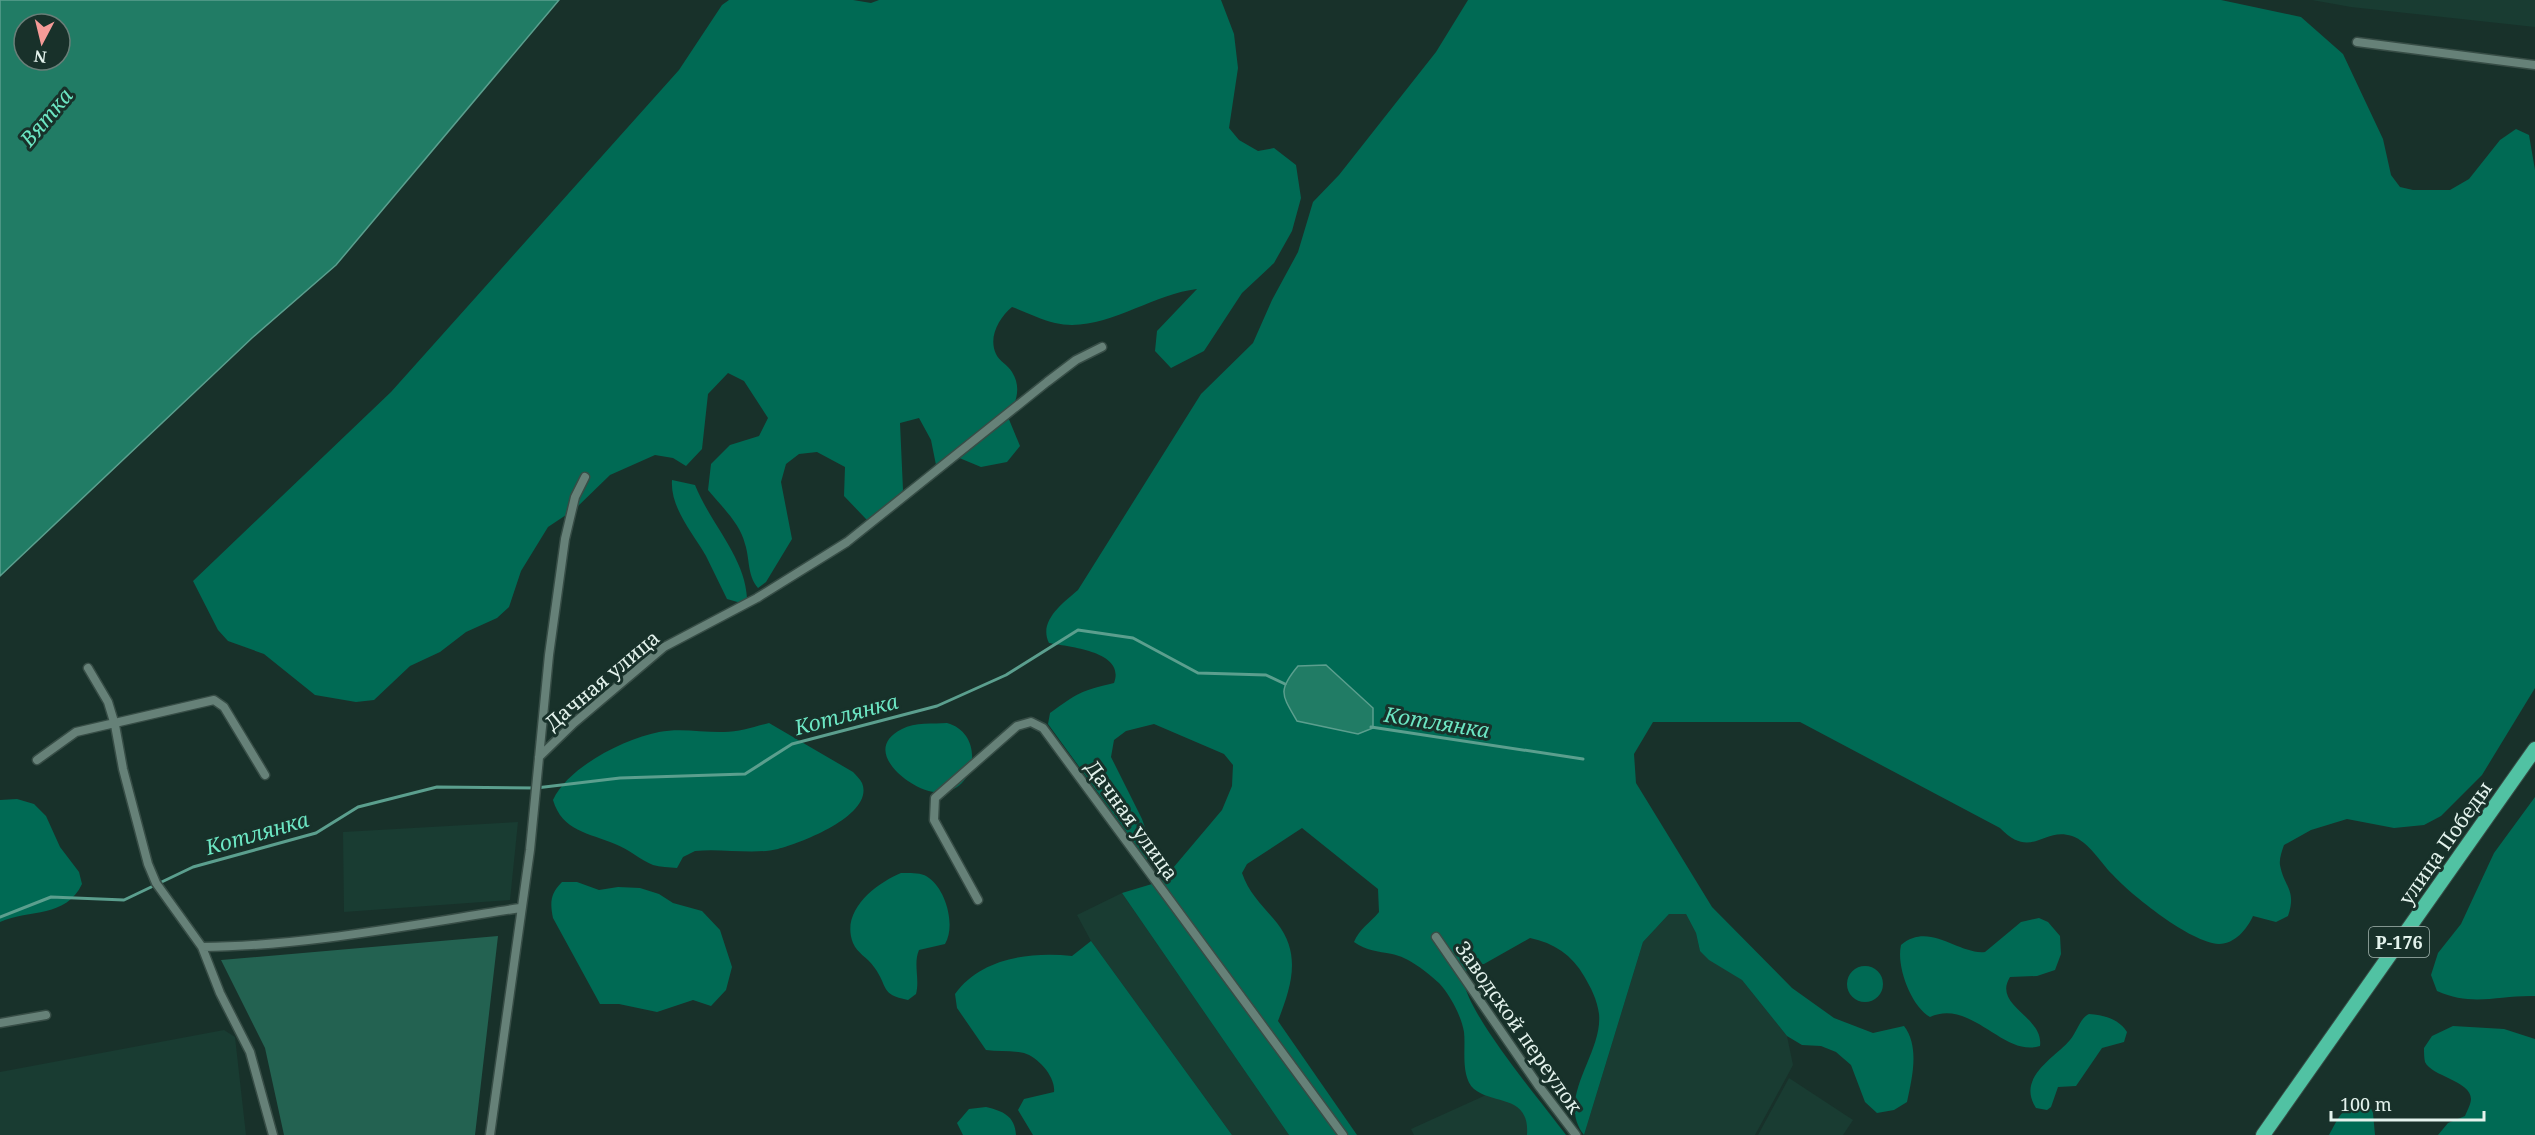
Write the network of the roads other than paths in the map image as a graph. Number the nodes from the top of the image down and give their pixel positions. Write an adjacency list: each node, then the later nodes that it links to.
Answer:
1 (2356, 42): 2 (street)
2 (2535, 65)
3 (1102, 347): 8 (street, Дачная улица)
4 (585, 477): 8 (street)
5 (88, 668): 6 (street)
6 (115, 724): 9 (street); 10 (street); 14 (street)
7 (2535, 749): 21 (highway, улица Победы / Р-176)
8 (539, 757): 12 (street)
9 (37, 760)
10 (265, 775)
11 (978, 900): 19 (street, Дачная улица)
12 (520, 908): 14 (street); 18 (street)
13 (1436, 938): 20 (street, Заводской переулок)
14 (202, 947): 17 (street)
15 (46, 1015): 16 (street)
16 (0, 1023)
17 (273, 1135)
18 (490, 1135)
19 (1343, 1135)
20 (1576, 1135)
21 (2263, 1135)

